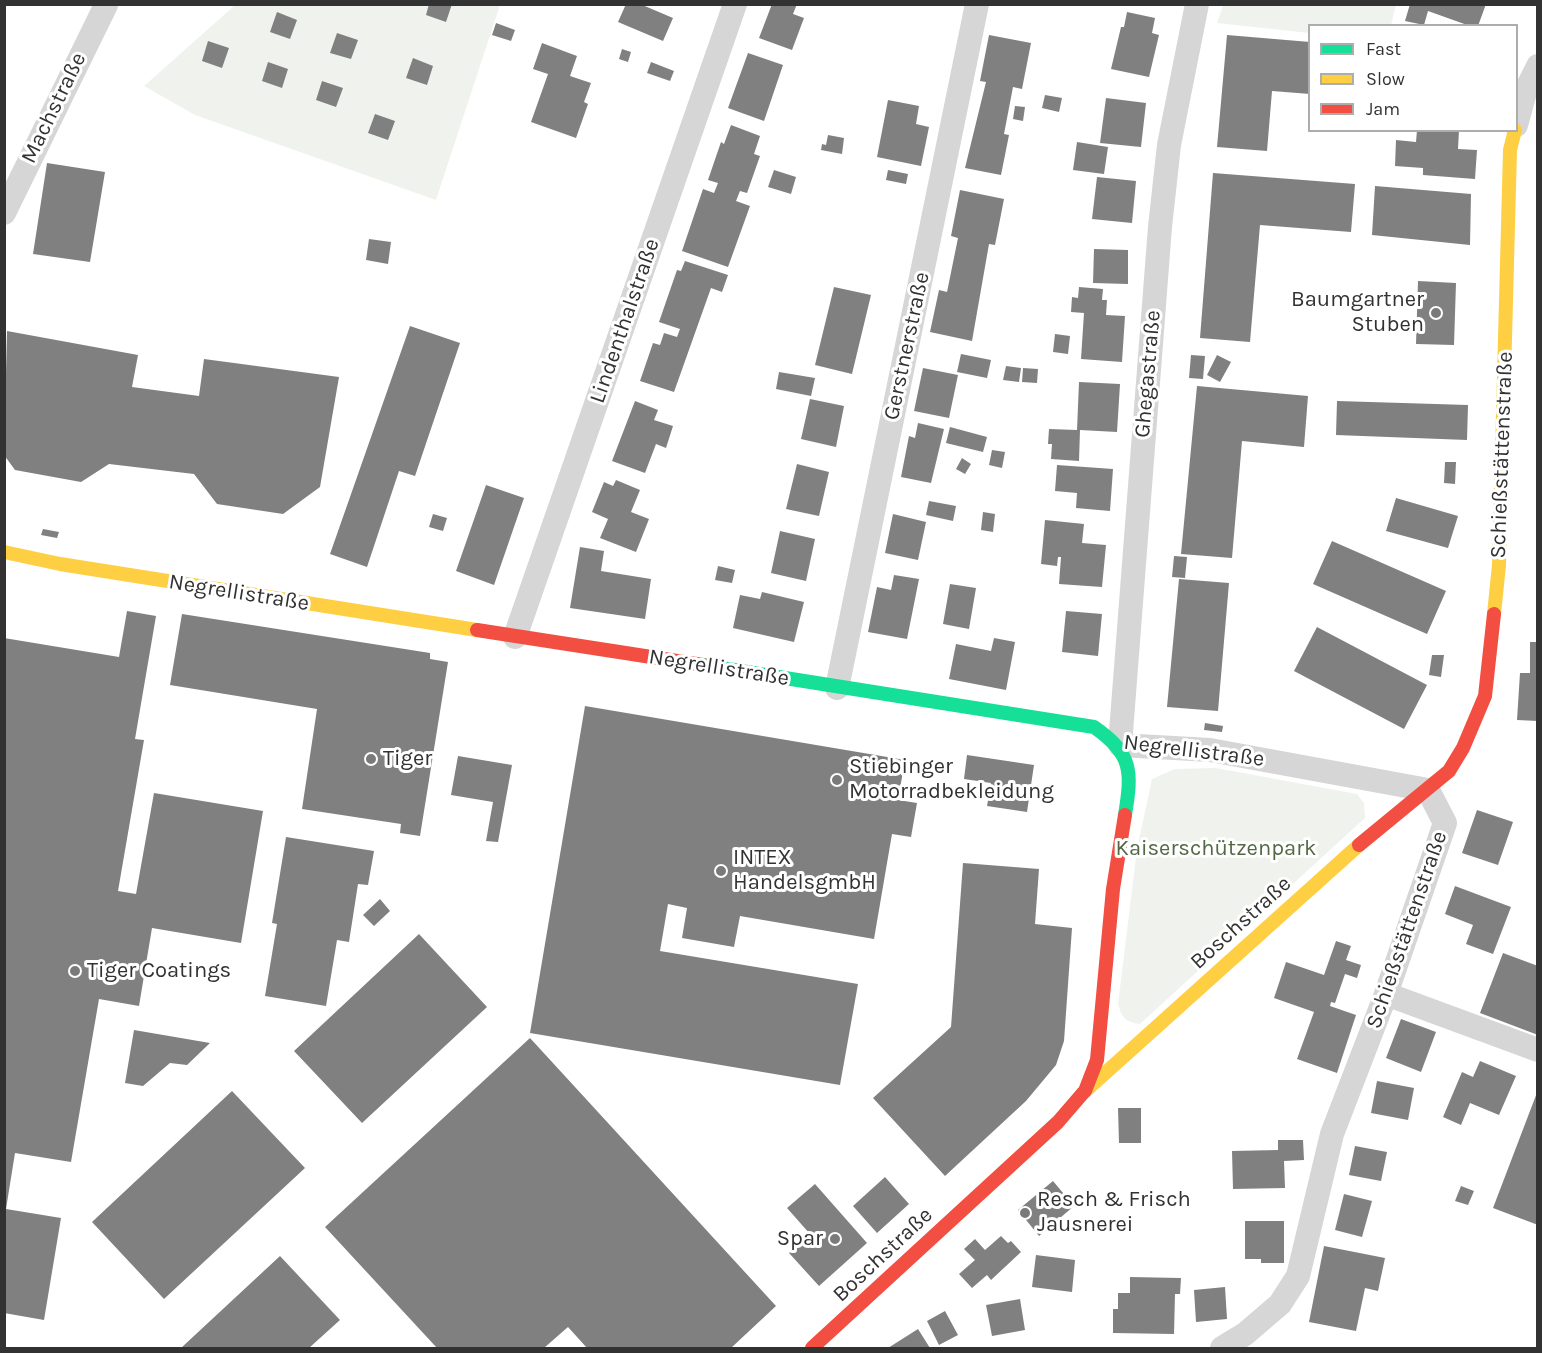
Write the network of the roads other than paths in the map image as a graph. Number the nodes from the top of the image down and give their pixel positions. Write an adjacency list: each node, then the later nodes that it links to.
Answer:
1 (735, 4): 10 (street, Lindenthalstraße)
2 (977, 4): 11 (street, Gerstnerstraße)
3 (1197, 4): 12 (street, Ghegastraße)
4 (106, 5): 8 (street, Machstraße)
5 (1538, 66): 6 (street)
6 (1518, 118)
7 (1514, 132): 13 (main road, Schießstättenstraße)
8 (4, 213)
9 (4, 552): 10 (main road, Negrellistraße)
10 (515, 637): 11 (main road, Negrellistraße)
11 (837, 688): 12 (main road, Negrellistraße)
12 (1120, 745): 13 (street, Negrellistraße); 16 (main road, Boschstraße)
13 (1428, 790): 14 (street, Schießstättenstraße); 16 (main road, Boschstraße)
14 (1386, 994): 15 (street); 18 (street, Schießstättenstraße)
15 (1538, 1050)
16 (1085, 1091): 17 (main road, Boschstraße)
17 (812, 1348)
18 (1222, 1348)

